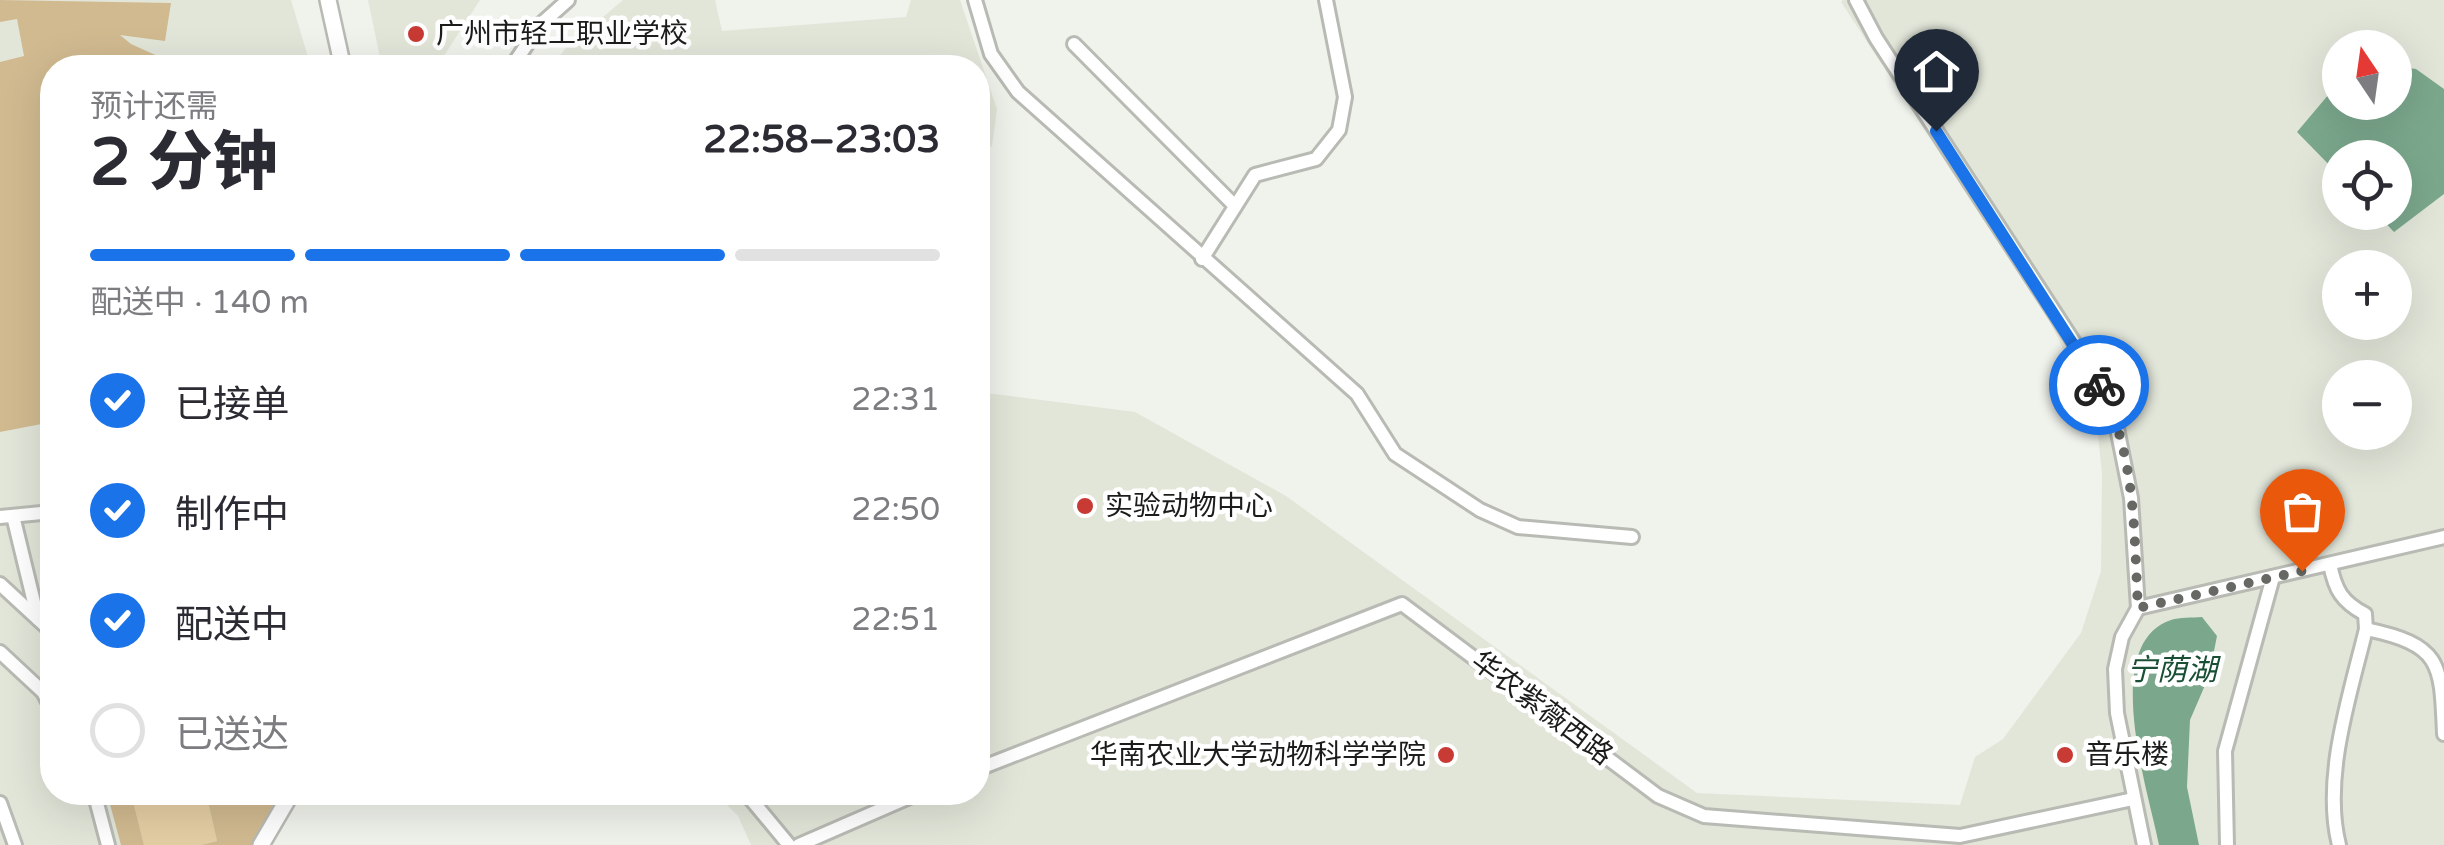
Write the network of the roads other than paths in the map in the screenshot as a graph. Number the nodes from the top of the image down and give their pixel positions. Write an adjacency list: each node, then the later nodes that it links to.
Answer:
1 (328, 0): 7 (street)
2 (568, 0): 8 (street)
3 (974, 0): 10 (street)
4 (1326, 0): 9 (street)
5 (1856, 0): 18 (street)
6 (1074, 44): 9 (street)
7 (340, 55)
8 (520, 55)
9 (1236, 206): 10 (street)
10 (1202, 259): 13 (street)
11 (40, 513): 12 (street)
12 (6, 516): 19 (street)
13 (1632, 536)
14 (2444, 537): 15 (street)
15 (2330, 564): 16 (street); 20 (street)
16 (2273, 577): 18 (street); 37 (street)
17 (0, 584): 19 (street)
18 (2138, 608): 25 (street)
19 (38, 619)
20 (2366, 628): 23 (street); 38 (street)
21 (0, 652): 22 (street)
22 (40, 689)
23 (2444, 734)
24 (990, 764): 25 (street, 华农紫薇西路)
25 (2133, 799): 36 (street)
26 (0, 803): 31 (street)
27 (97, 805): 32 (street)
28 (284, 805): 33 (street)
29 (756, 805): 34 (street)
30 (891, 805): 35 (street)
31 (16, 845)
32 (108, 845)
33 (261, 845)
34 (789, 845)
35 (799, 845)
36 (2144, 845)
37 (2228, 845)
38 (2339, 845)

